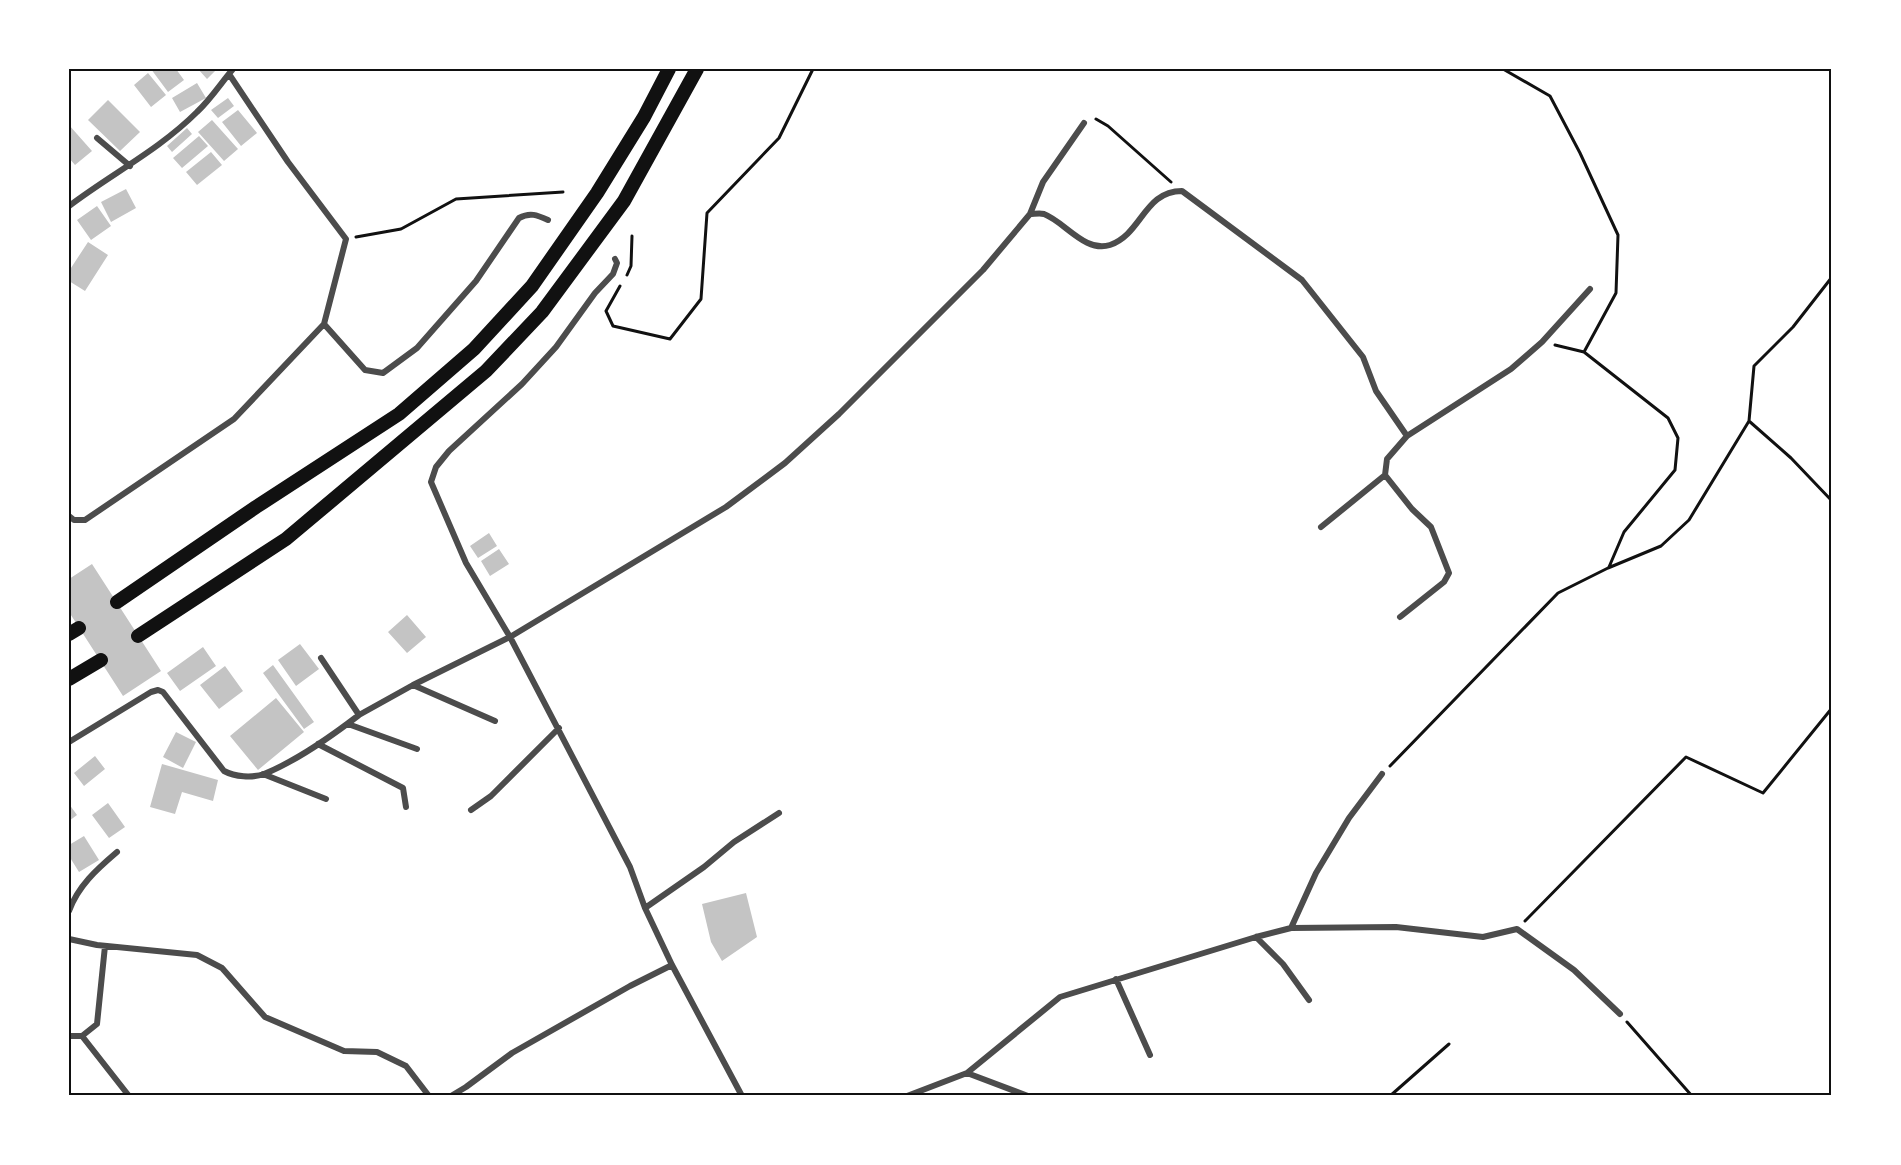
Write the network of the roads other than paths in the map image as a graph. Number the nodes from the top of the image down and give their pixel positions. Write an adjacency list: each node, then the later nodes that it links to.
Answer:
1 (659, 69): 5 (highway)
2 (669, 69): 5 (highway)
3 (695, 69): 21 (highway)
4 (231, 72): 8 (street); 14 (street)
5 (644, 117): 19 (highway)
6 (1084, 123): 10 (street)
7 (97, 138): 8 (street)
8 (130, 166): 9 (street)
9 (69, 206)
10 (1030, 214): 15 (street); 22 (street)
11 (548, 220): 14 (street)
12 (615, 259): 22 (street)
13 (1590, 289): 15 (street)
14 (324, 324): 17 (street)
15 (1407, 436): 16 (street)
16 (1384, 475): 18 (street); 20 (street)
17 (69, 516)
18 (1321, 527)
19 (117, 603)
20 (1400, 617)
21 (138, 636)
22 (510, 637): 26 (street); 30 (street)
23 (321, 658): 27 (street)
24 (100, 660): 25 (highway)
25 (69, 679)
26 (413, 685): 27 (street); 28 (street)
27 (359, 715): 29 (street)
28 (495, 721)
29 (348, 723): 32 (street); 33 (street)
30 (559, 728): 38 (street); 41 (street)
31 (69, 742): 34 (street)
32 (318, 744): 34 (street); 37 (street)
33 (417, 749)
34 (263, 774): 36 (street)
35 (1382, 774): 43 (street)
36 (326, 799)
37 (406, 807)
38 (471, 810)
39 (779, 813): 41 (street)
40 (117, 852): 42 (street)
41 (645, 908): 47 (street)
42 (69, 911)
43 (1291, 928): 44 (street); 50 (street)
44 (1256, 937): 48 (street); 49 (street)
45 (69, 939): 46 (street)
46 (105, 946): 52 (street); 58 (street)
47 (672, 966): 56 (street); 59 (street)
48 (1116, 979): 54 (street); 55 (street)
49 (1309, 1000)
50 (1620, 1014)
51 (71, 1036): 52 (street); 53 (street)
52 (82, 1036): 57 (street)
53 (69, 1043)
54 (1150, 1055)
55 (967, 1073): 60 (street); 61 (street)
56 (739, 1095)
57 (129, 1096)
58 (429, 1096)
59 (451, 1096)
60 (907, 1096)
61 (1028, 1096)

